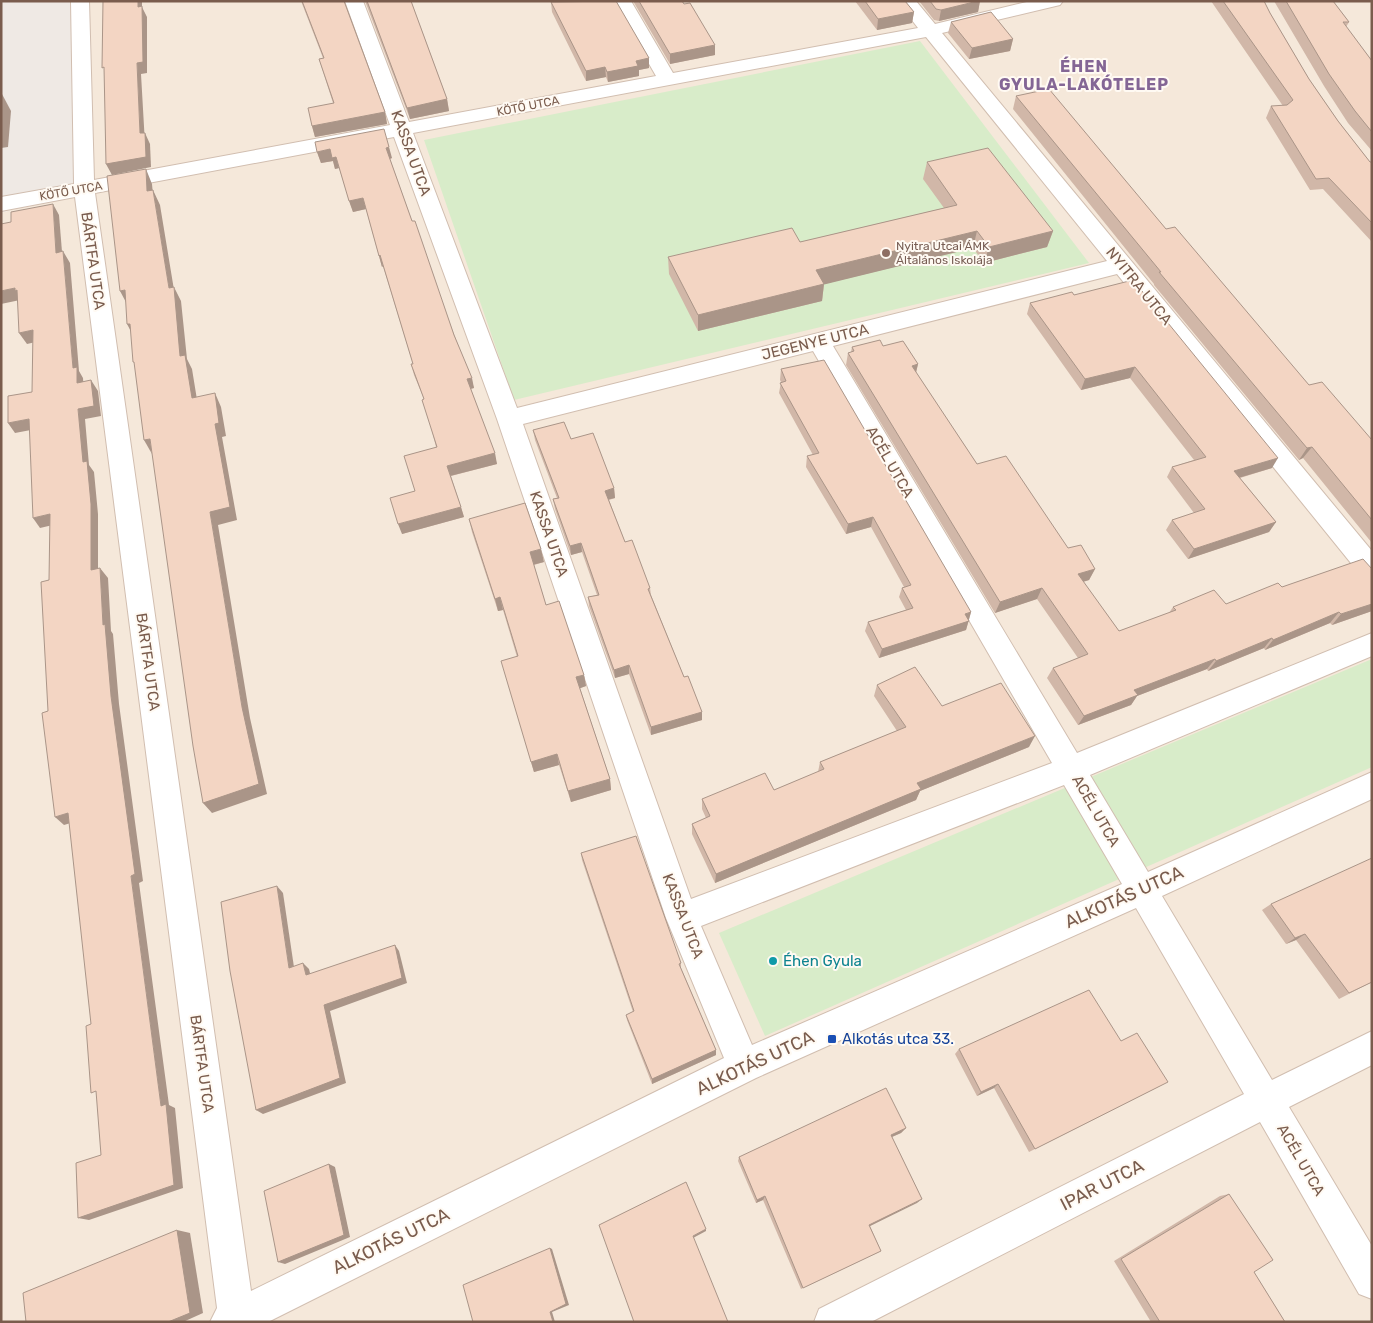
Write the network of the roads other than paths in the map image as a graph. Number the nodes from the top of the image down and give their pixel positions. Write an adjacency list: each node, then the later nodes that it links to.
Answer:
1 (80, 1): 9 (street, BÁRTFA UTCA)
2 (354, 1): 8 (street, KASSA UTCA)
3 (622, 1): 7 (street)
4 (906, 1): 6 (street, NYITRA UTCA)
5 (1054, 1): 6 (street, KÖTŐ UTCA)
6 (930, 31): 7 (street, KÖTŐ UTCA); 11 (street, NYITRA UTCA)
7 (668, 80): 8 (street, KÖTŐ UTCA)
8 (403, 130): 9 (street, KÖTŐ UTCA); 13 (street, KASSA UTCA)
9 (84, 189): 10 (street, KÖTŐ UTCA); 24 (street, BÁRTFA UTCA)
10 (1, 204)
11 (1122, 265): 12 (street, JEGENYE UTCA); 14 (street, NYITRA UTCA)
12 (819, 341): 13 (street, JEGENYE UTCA); 16 (street, ACÉL UTCA)
13 (509, 419): 19 (street, KASSA UTCA)
14 (1372, 570)
15 (1372, 644): 16 (street)
16 (1071, 769): 18 (street, ACÉL UTCA); 19 (street)
17 (1372, 785): 18 (street, ALKOTÁS UTCA)
18 (1142, 890): 21 (street, ALKOTÁS UTCA); 22 (street, ACÉL UTCA)
19 (682, 918): 21 (street, KASSA UTCA)
20 (1372, 1047): 22 (street, IPAR UTCA)
21 (744, 1066): 24 (street, ALKOTÁS UTCA)
22 (1266, 1101): 23 (street, ACÉL UTCA); 25 (street, IPAR UTCA)
23 (1372, 1281)
24 (234, 1320)
25 (832, 1322)

